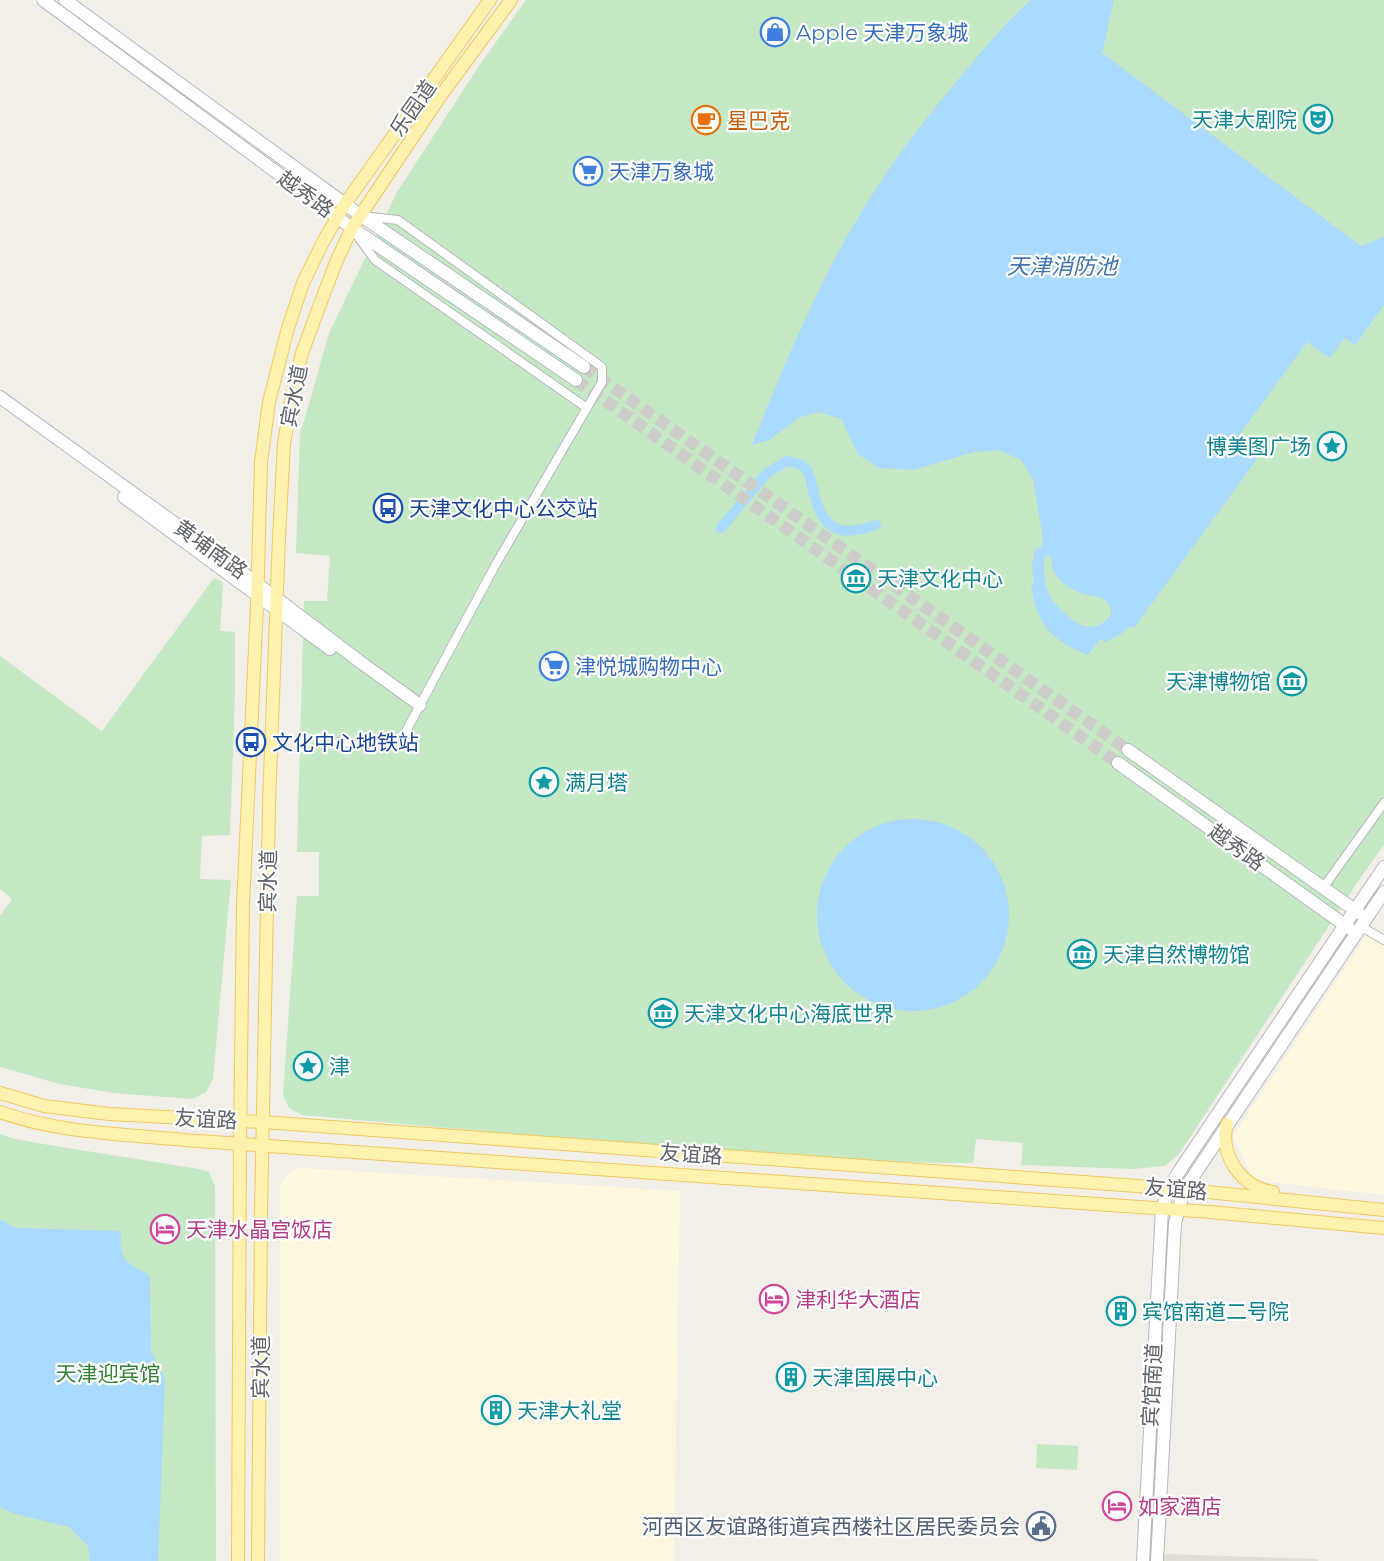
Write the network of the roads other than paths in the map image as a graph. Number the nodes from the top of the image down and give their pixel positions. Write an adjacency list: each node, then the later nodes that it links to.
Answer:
1 (43, 0): 7 (street, 越秀路)
2 (65, 0): 5 (street, 越秀路)
3 (490, 0): 5 (main road, 乐园道)
4 (511, 0): 6 (main road, 乐园道)
5 (345, 204): 6 (street, 越秀路); 7 (main road, 乐园道)
6 (360, 215): 8 (main road, 宾水道); 9 (street, 越秀路); 13 (street)
7 (337, 217): 8 (street, 越秀路); 14 (main road, 宾水道)
8 (352, 228): 10 (street, 越秀路); 13 (street); 15 (main road, 宾水道)
9 (584, 367)
10 (576, 380)
11 (0, 397): 14 (street, 黄埔南路)
12 (0, 406): 14 (street, 黄埔南路)
13 (586, 408): 16 (street)
14 (257, 589): 15 (street, 黄埔南路); 30 (main road, 宾水道)
15 (276, 603): 16 (street, 黄埔南路); 31 (main road, 宾水道)
16 (417, 707): 17 (street)
17 (339, 739)
18 (1128, 750): 22 (street, 越秀路)
19 (1118, 763): 25 (street, 越秀路)
20 (1384, 803): 22 (street)
21 (1384, 867): 24 (street, 宾馆南道)
22 (1323, 888): 24 (street, 越秀路)
23 (1384, 892): 26 (street, 宾馆南道)
24 (1354, 909): 25 (street, 宾馆南道); 26 (street, 越秀路)
25 (1344, 924): 26 (street, 越秀路); 35 (street, 宾馆南道)
26 (1360, 925): 27 (street); 32 (street, 宾馆南道)
27 (1384, 940)
28 (0, 1093): 30 (main road, 友谊路)
29 (0, 1112): 33 (main road, 友谊路)
30 (240, 1121): 31 (main road, 友谊路); 33 (main road, 宾水道)
31 (263, 1122): 34 (main road, 宾水道); 35 (main road, 友谊路)
32 (1227, 1124): 36 (street, 宾馆南道); 37 (main road)
33 (240, 1143): 34 (main road, 友谊路); 42 (main road, 宾水道)
34 (262, 1144): 38 (main road, 友谊路); 43 (main road, 宾水道)
35 (1170, 1188): 36 (main road, 友谊路); 38 (street, 宾馆南道)
36 (1185, 1190): 37 (main road, 友谊路); 39 (street, 宾馆南道)
37 (1309, 1202): 40 (main road, 友谊路)
38 (1162, 1209): 39 (main road, 友谊路); 44 (street, 宾馆南道)
39 (1178, 1210): 41 (main road, 友谊路); 45 (street, 宾馆南道)
40 (1384, 1210)
41 (1384, 1228)
42 (238, 1561)
43 (258, 1561)
44 (1143, 1561)
45 (1157, 1561)

